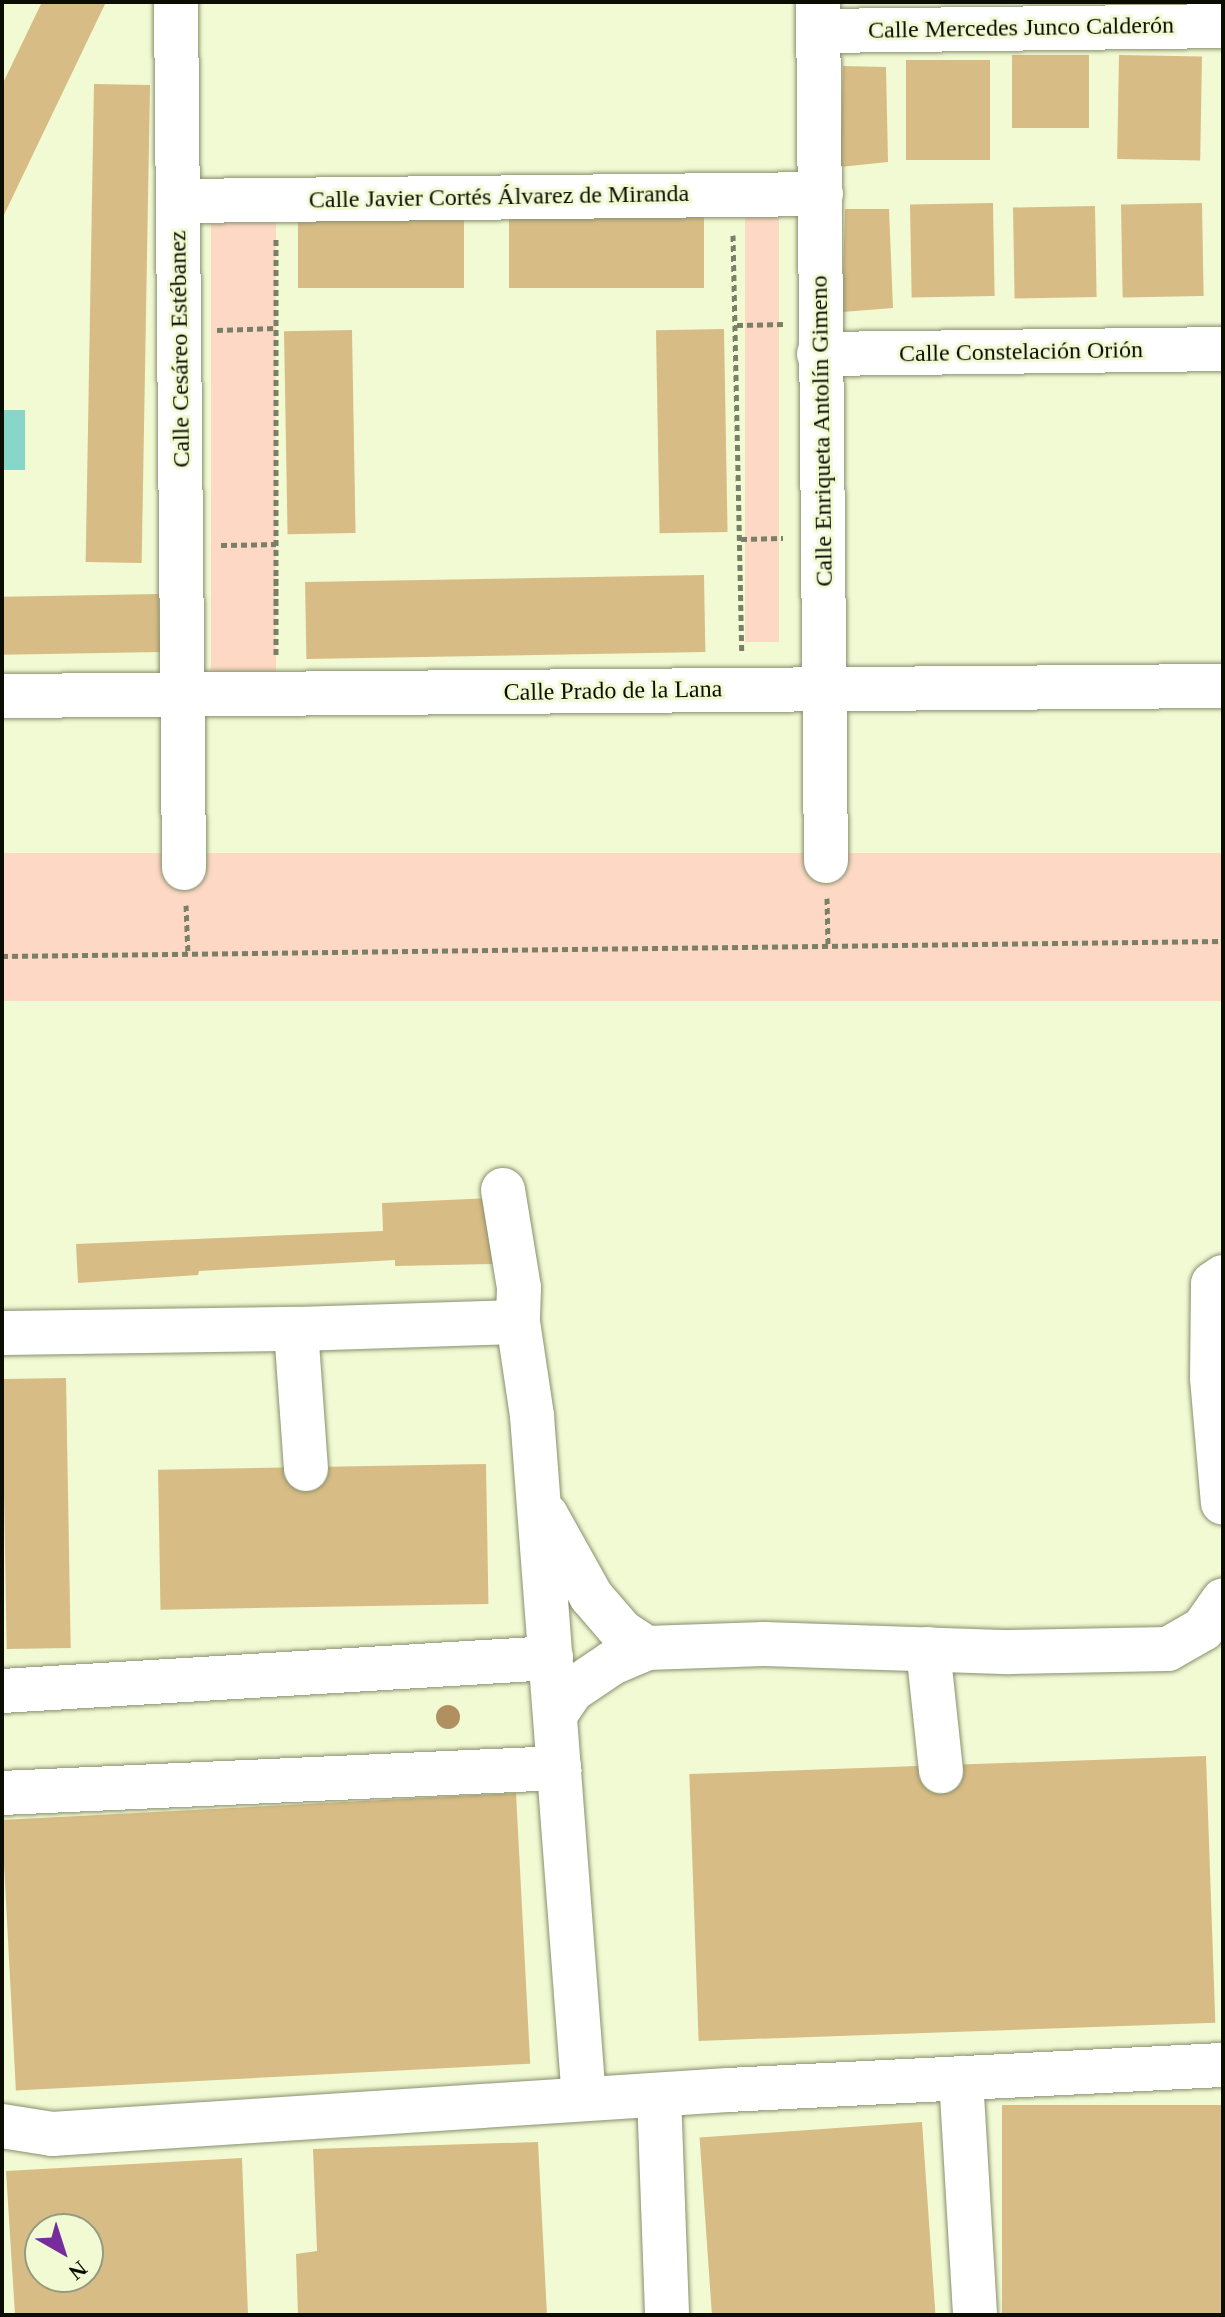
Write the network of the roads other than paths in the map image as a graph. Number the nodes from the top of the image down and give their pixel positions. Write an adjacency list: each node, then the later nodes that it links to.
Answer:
1 (176, 2): 5 (street, Calle Cesáreo Estébanez)
2 (819, 16): 3 (street, Calle Mercedes Junco Calderón); 4 (street, Calle Enriqueta Antolín Gimeno)
3 (1223, 26)
4 (821, 194): 5 (street, Calle Javier Cortés Álvarez de Miranda); 7 (street, Calle Enriqueta Antolín Gimeno)
5 (178, 201): 10 (street, Calle Cesáreo Estébanez)
6 (1223, 349): 7 (street, Calle Constelación Orión)
7 (819, 354): 9 (street, Calle Enriqueta Antolín Gimeno)
8 (1223, 686): 9 (street, Calle Prado de la Lana)
9 (826, 689): 10 (street, Calle Prado de la Lana); 12 (street, Calle Enriqueta Antolín Gimeno)
10 (184, 695): 11 (street, Calle Prado de la Lana); 13 (street, Calle Cesáreo Estébanez)
11 (2, 696)
12 (826, 861)
13 (184, 868)
14 (503, 1190): 16 (street)
15 (1223, 1277): 21 (street)
16 (518, 1322): 17 (street); 20 (street)
17 (296, 1329): 18 (street); 19 (street)
18 (2, 1333)
19 (306, 1469)
20 (539, 1501): 23 (street); 25 (street)
21 (1223, 1503)
22 (1223, 1600): 24 (street)
23 (647, 1648): 24 (street); 27 (street)
24 (928, 1649): 29 (street)
25 (551, 1658): 26 (street); 27 (street)
26 (2, 1691)
27 (555, 1715): 28 (street)
28 (559, 1768): 30 (street); 34 (street)
29 (941, 1771)
30 (2, 1793)
31 (1223, 2065): 32 (street)
32 (961, 2078): 33 (street); 37 (street)
33 (659, 2095): 34 (street); 36 (street)
34 (584, 2099): 35 (street)
35 (2, 2126)
36 (667, 2315)
37 (975, 2315)

